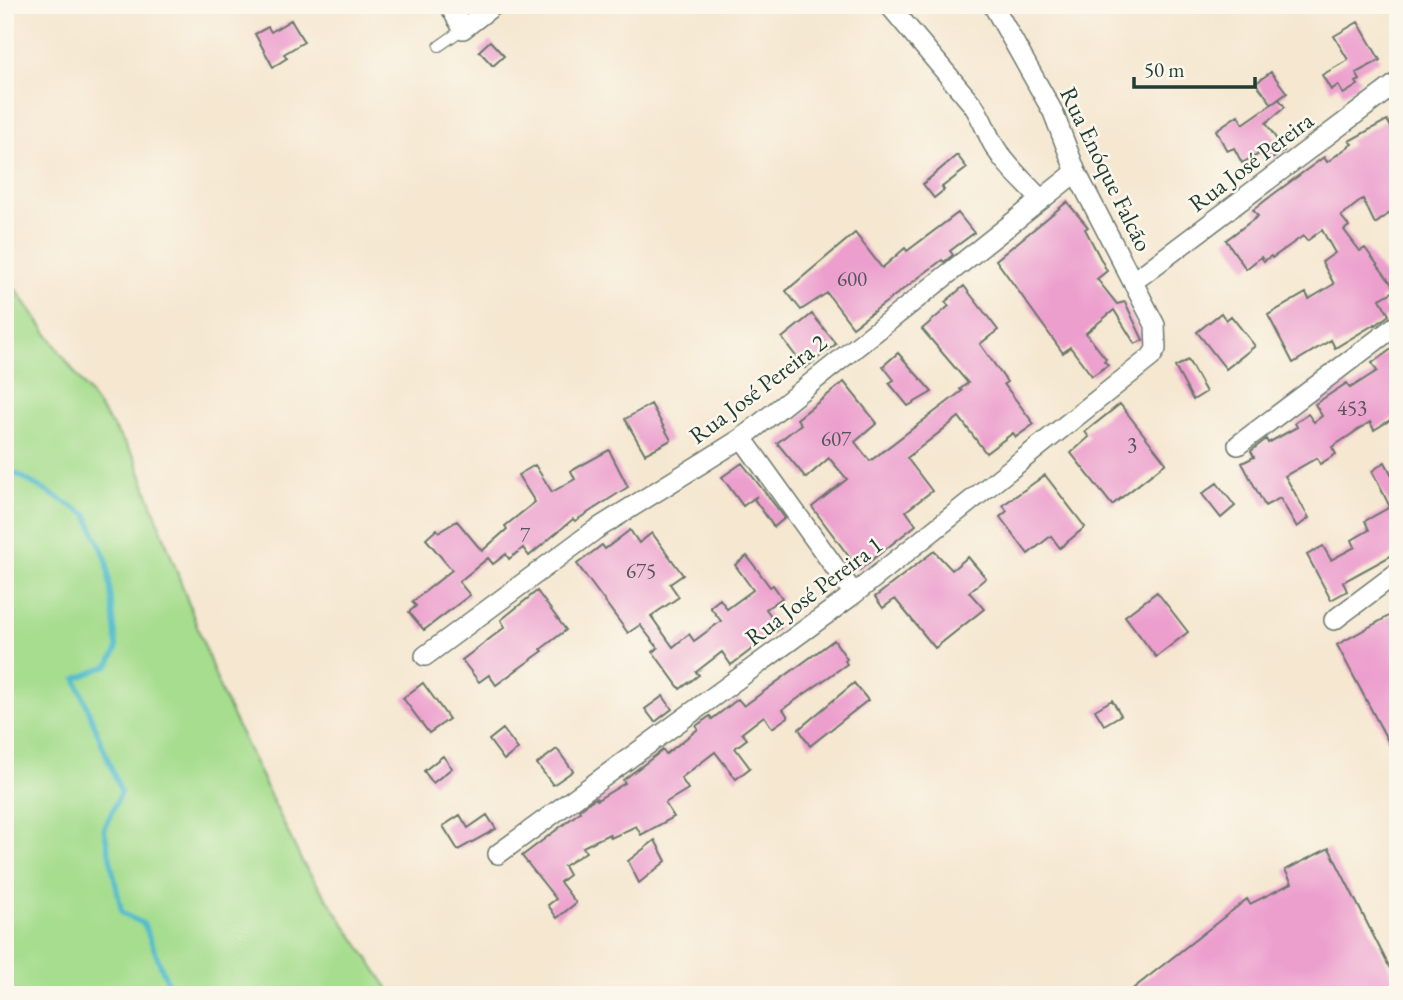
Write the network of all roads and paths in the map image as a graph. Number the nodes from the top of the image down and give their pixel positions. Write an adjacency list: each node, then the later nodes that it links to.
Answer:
1 (449, 5): 5 (street)
2 (494, 5): 5 (street)
3 (889, 5): 9 (street)
4 (993, 5): 8 (street, Rua Enóque Falcão)
5 (463, 29): 6 (lane)
6 (439, 46)
7 (1398, 82): 10 (street, Rua José Pereira)
8 (1076, 172): 9 (street, Rua José Pereira 2); 10 (street, Rua Enóque Falcão)
9 (1041, 200): 13 (street, Rua José Pereira 2)
10 (1134, 281): 12 (street, Rua Enóque Falcão)
11 (1398, 324): 14 (street)
12 (1151, 358): 16 (street, Rua José Pereira 1)
13 (742, 438): 16 (street); 18 (street, Rua José Pereira 2)
14 (1238, 445)
15 (1398, 572): 17 (street)
16 (854, 594): 19 (street, Rua José Pereira 1)
17 (1334, 620)
18 (425, 656)
19 (498, 854)

